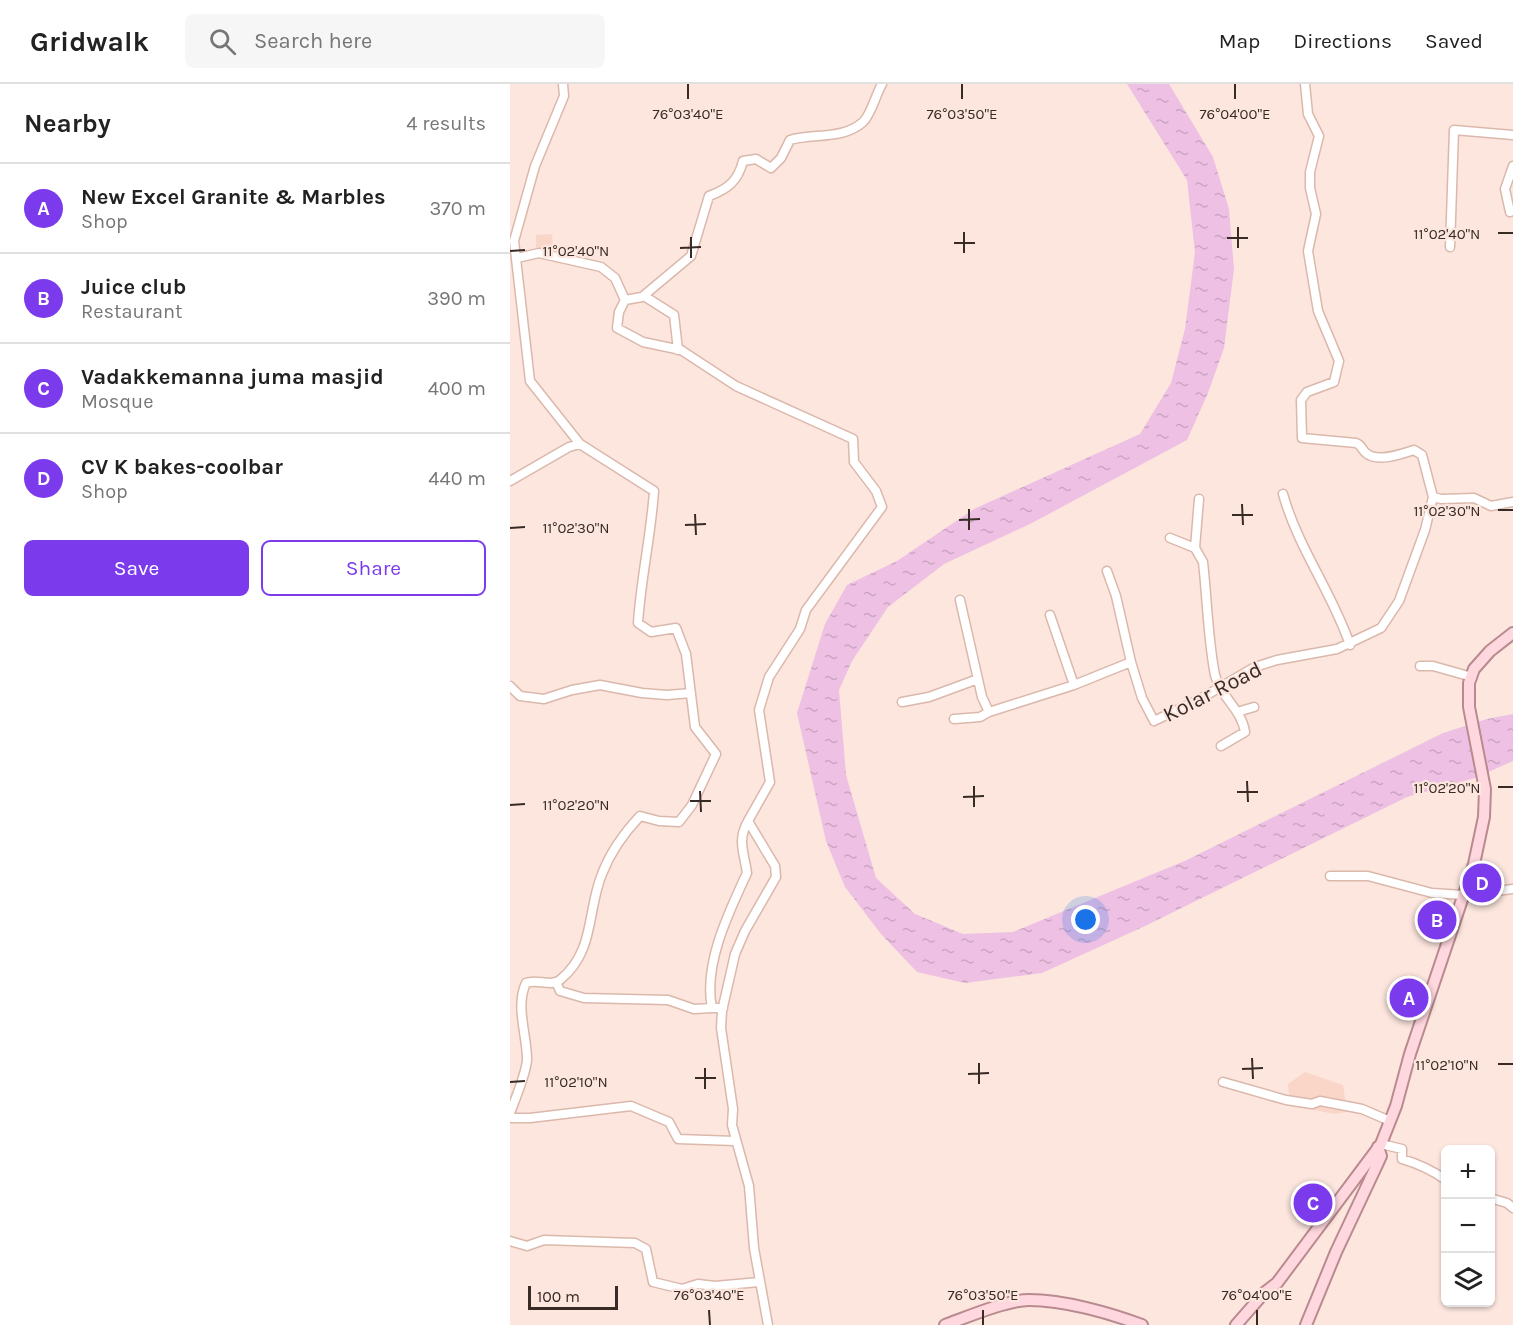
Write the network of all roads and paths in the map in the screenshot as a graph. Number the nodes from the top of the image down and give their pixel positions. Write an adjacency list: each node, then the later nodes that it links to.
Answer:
1 (563, 84): 8 (street)
2 (882, 84): 9 (street)
3 (1305, 84): 15 (street)
4 (1513, 135): 7 (street)
5 (1513, 166): 6 (street)
6 (1510, 212)
7 (1450, 247)
8 (517, 258): 10 (street); 12 (street)
9 (644, 296): 10 (street); 11 (street)
10 (624, 300): 11 (street)
11 (678, 350): 40 (street)
12 (580, 444): 13 (street); 32 (street)
13 (510, 482)
14 (1283, 494): 24 (street)
15 (1433, 496): 17 (street); 24 (street, Kolar Road)
16 (1199, 500): 19 (street)
17 (1513, 502)
18 (1170, 538): 19 (street)
19 (1195, 548): 31 (street)
20 (1107, 571): 25 (street)
21 (960, 600): 28 (street)
22 (1050, 615): 29 (street)
23 (1513, 633): 27 (main road)
24 (1350, 645): 31 (street, Kolar Road)
25 (1131, 662): 29 (street); 31 (street, Kolar Road)
26 (1420, 666): 27 (street)
27 (1472, 677): 44 (main road)
28 (978, 679): 33 (street); 36 (street)
29 (1074, 685): 36 (street)
30 (510, 686): 32 (street)
31 (1222, 687): 35 (street)
32 (691, 693): 39 (street)
33 (903, 702)
34 (1254, 707): 35 (street)
35 (1237, 711): 38 (street)
36 (989, 712): 37 (street)
37 (954, 719)
38 (1221, 746)
39 (640, 816): 41 (street); 45 (street)
40 (748, 821): 46 (street); 47 (street)
41 (626, 822)
42 (1330, 876): 44 (street)
43 (1513, 890): 44 (street)
44 (1463, 894): 51 (main road)
45 (556, 982): 46 (street); 49 (street)
46 (712, 1008): 47 (street)
47 (723, 1008): 52 (street)
48 (1223, 1082): 51 (street)
49 (510, 1113)
50 (510, 1118): 52 (street)
51 (1390, 1121): 53 (main road)
52 (735, 1141): 58 (street)
53 (1379, 1145): 54 (street); 62 (main road); 63 (main road)
54 (1441, 1178)
55 (1494, 1199): 56 (street)
56 (1513, 1208)
57 (510, 1241): 58 (street)
58 (759, 1281): 59 (street)
59 (768, 1325)
60 (945, 1325): 61 (main road)
61 (1142, 1325)
62 (1236, 1325)
63 (1306, 1325)

